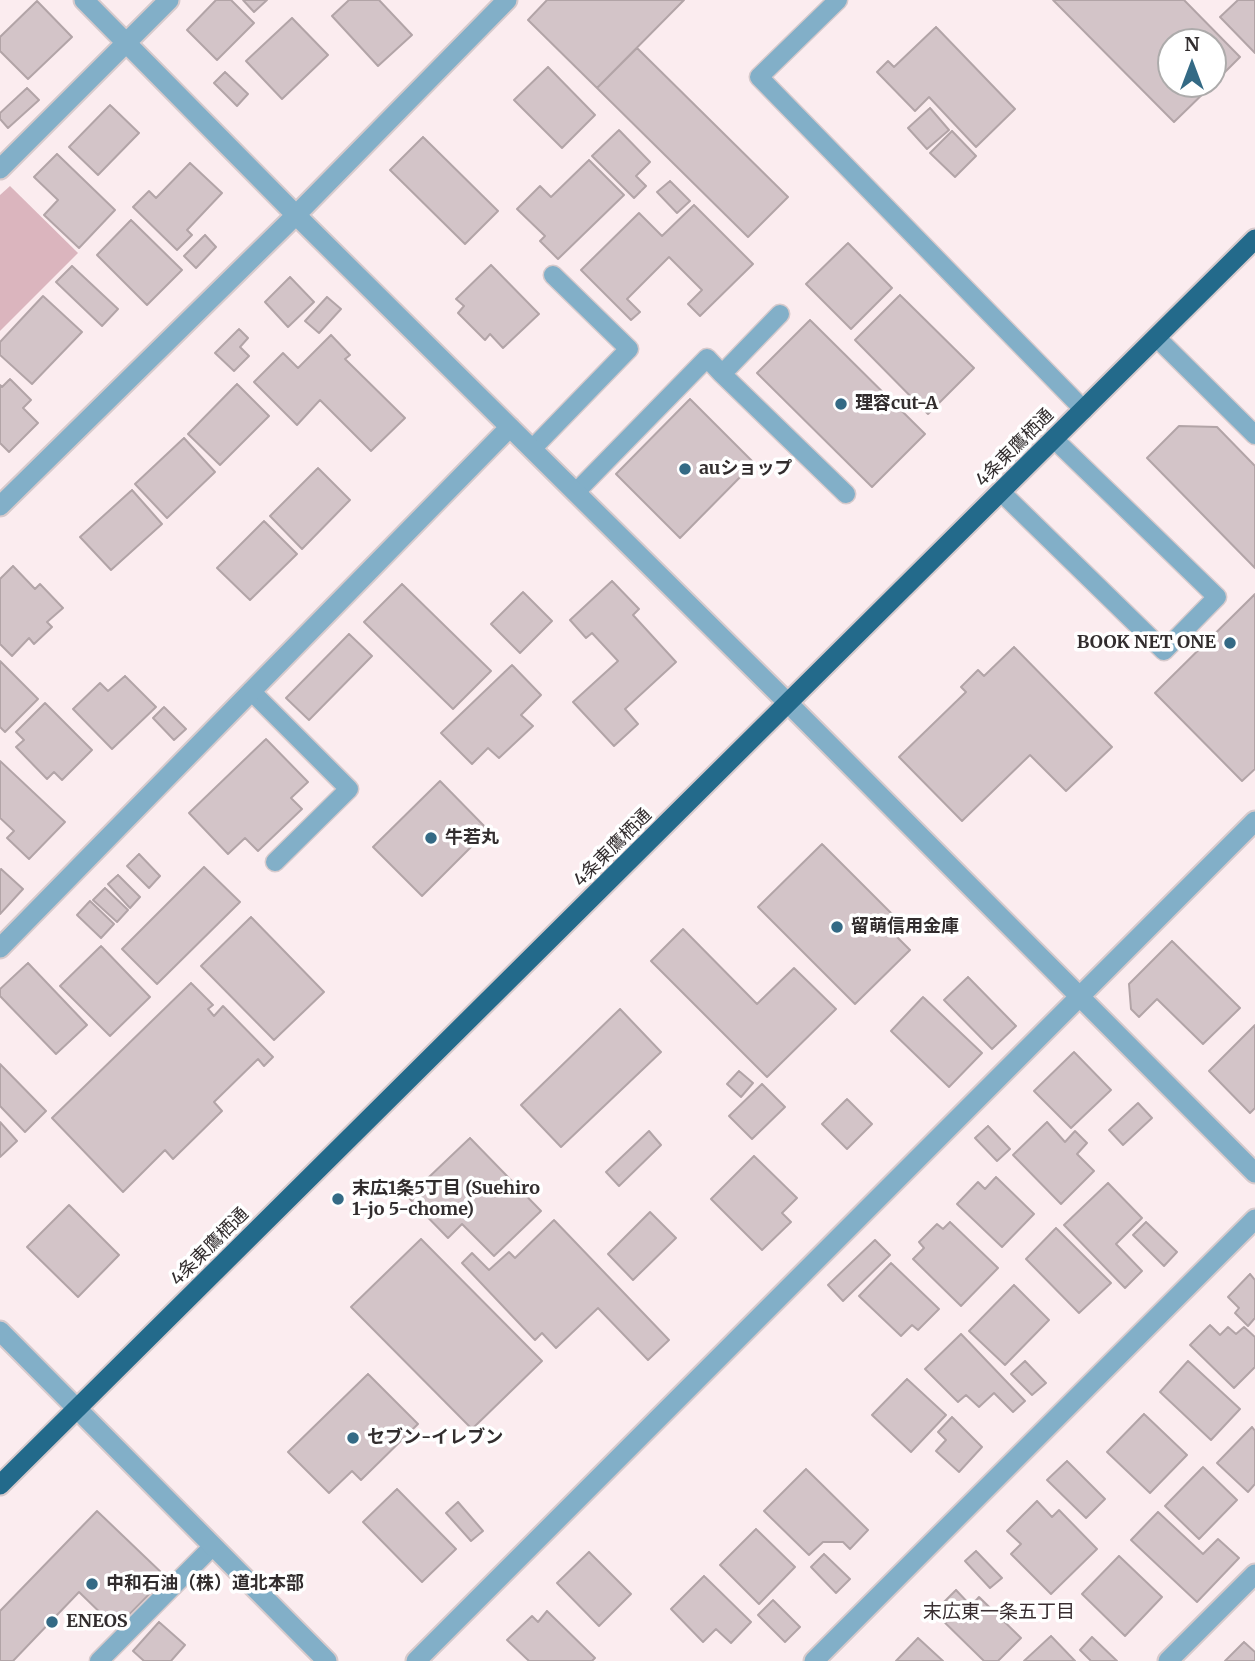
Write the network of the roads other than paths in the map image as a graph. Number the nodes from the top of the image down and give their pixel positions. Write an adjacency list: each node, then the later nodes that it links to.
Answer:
1 (84, 0): 5 (street)
2 (169, 0): 5 (street)
3 (508, 0): 7 (street)
4 (838, 0): 13 (lane)
5 (126, 42): 6 (street); 7 (street)
6 (0, 169)
7 (296, 215): 14 (street); 21 (street)
8 (1255, 240): 11 (highway, 4条東鷹栖通)
9 (554, 275): 17 (lane)
10 (780, 314): 12 (lane)
11 (1157, 338): 13 (highway, 4条東鷹栖通); 15 (lane)
12 (722, 373): 18 (lane); 20 (lane)
13 (1084, 410): 16 (highway, 4条東鷹栖通)
14 (510, 427): 17 (street); 22 (street)
15 (1255, 435)
16 (1054, 439): 19 (highway, 4条東鷹栖通); 19 (lane)
17 (532, 449): 18 (street)
18 (576, 492): 23 (street)
19 (1000, 492): 23 (highway, 4条東鷹栖通)
20 (846, 494)
21 (0, 506)
22 (251, 691): 25 (lane); 26 (street)
23 (788, 703): 27 (street); 31 (highway, 4条東鷹栖通)
24 (1255, 821): 27 (street)
25 (275, 862)
26 (0, 948)
27 (1080, 999): 28 (street); 37 (street)
28 (1255, 1173)
29 (1255, 1219): 38 (street)
30 (0, 1331): 31 (street)
31 (77, 1409): 32 (highway, 4条東鷹栖通); 33 (street)
32 (0, 1485)
33 (213, 1546): 35 (lane); 36 (street)
34 (1255, 1574): 39 (street)
35 (99, 1661)
36 (327, 1661)
37 (416, 1661)
38 (814, 1661)
39 (1168, 1661)

